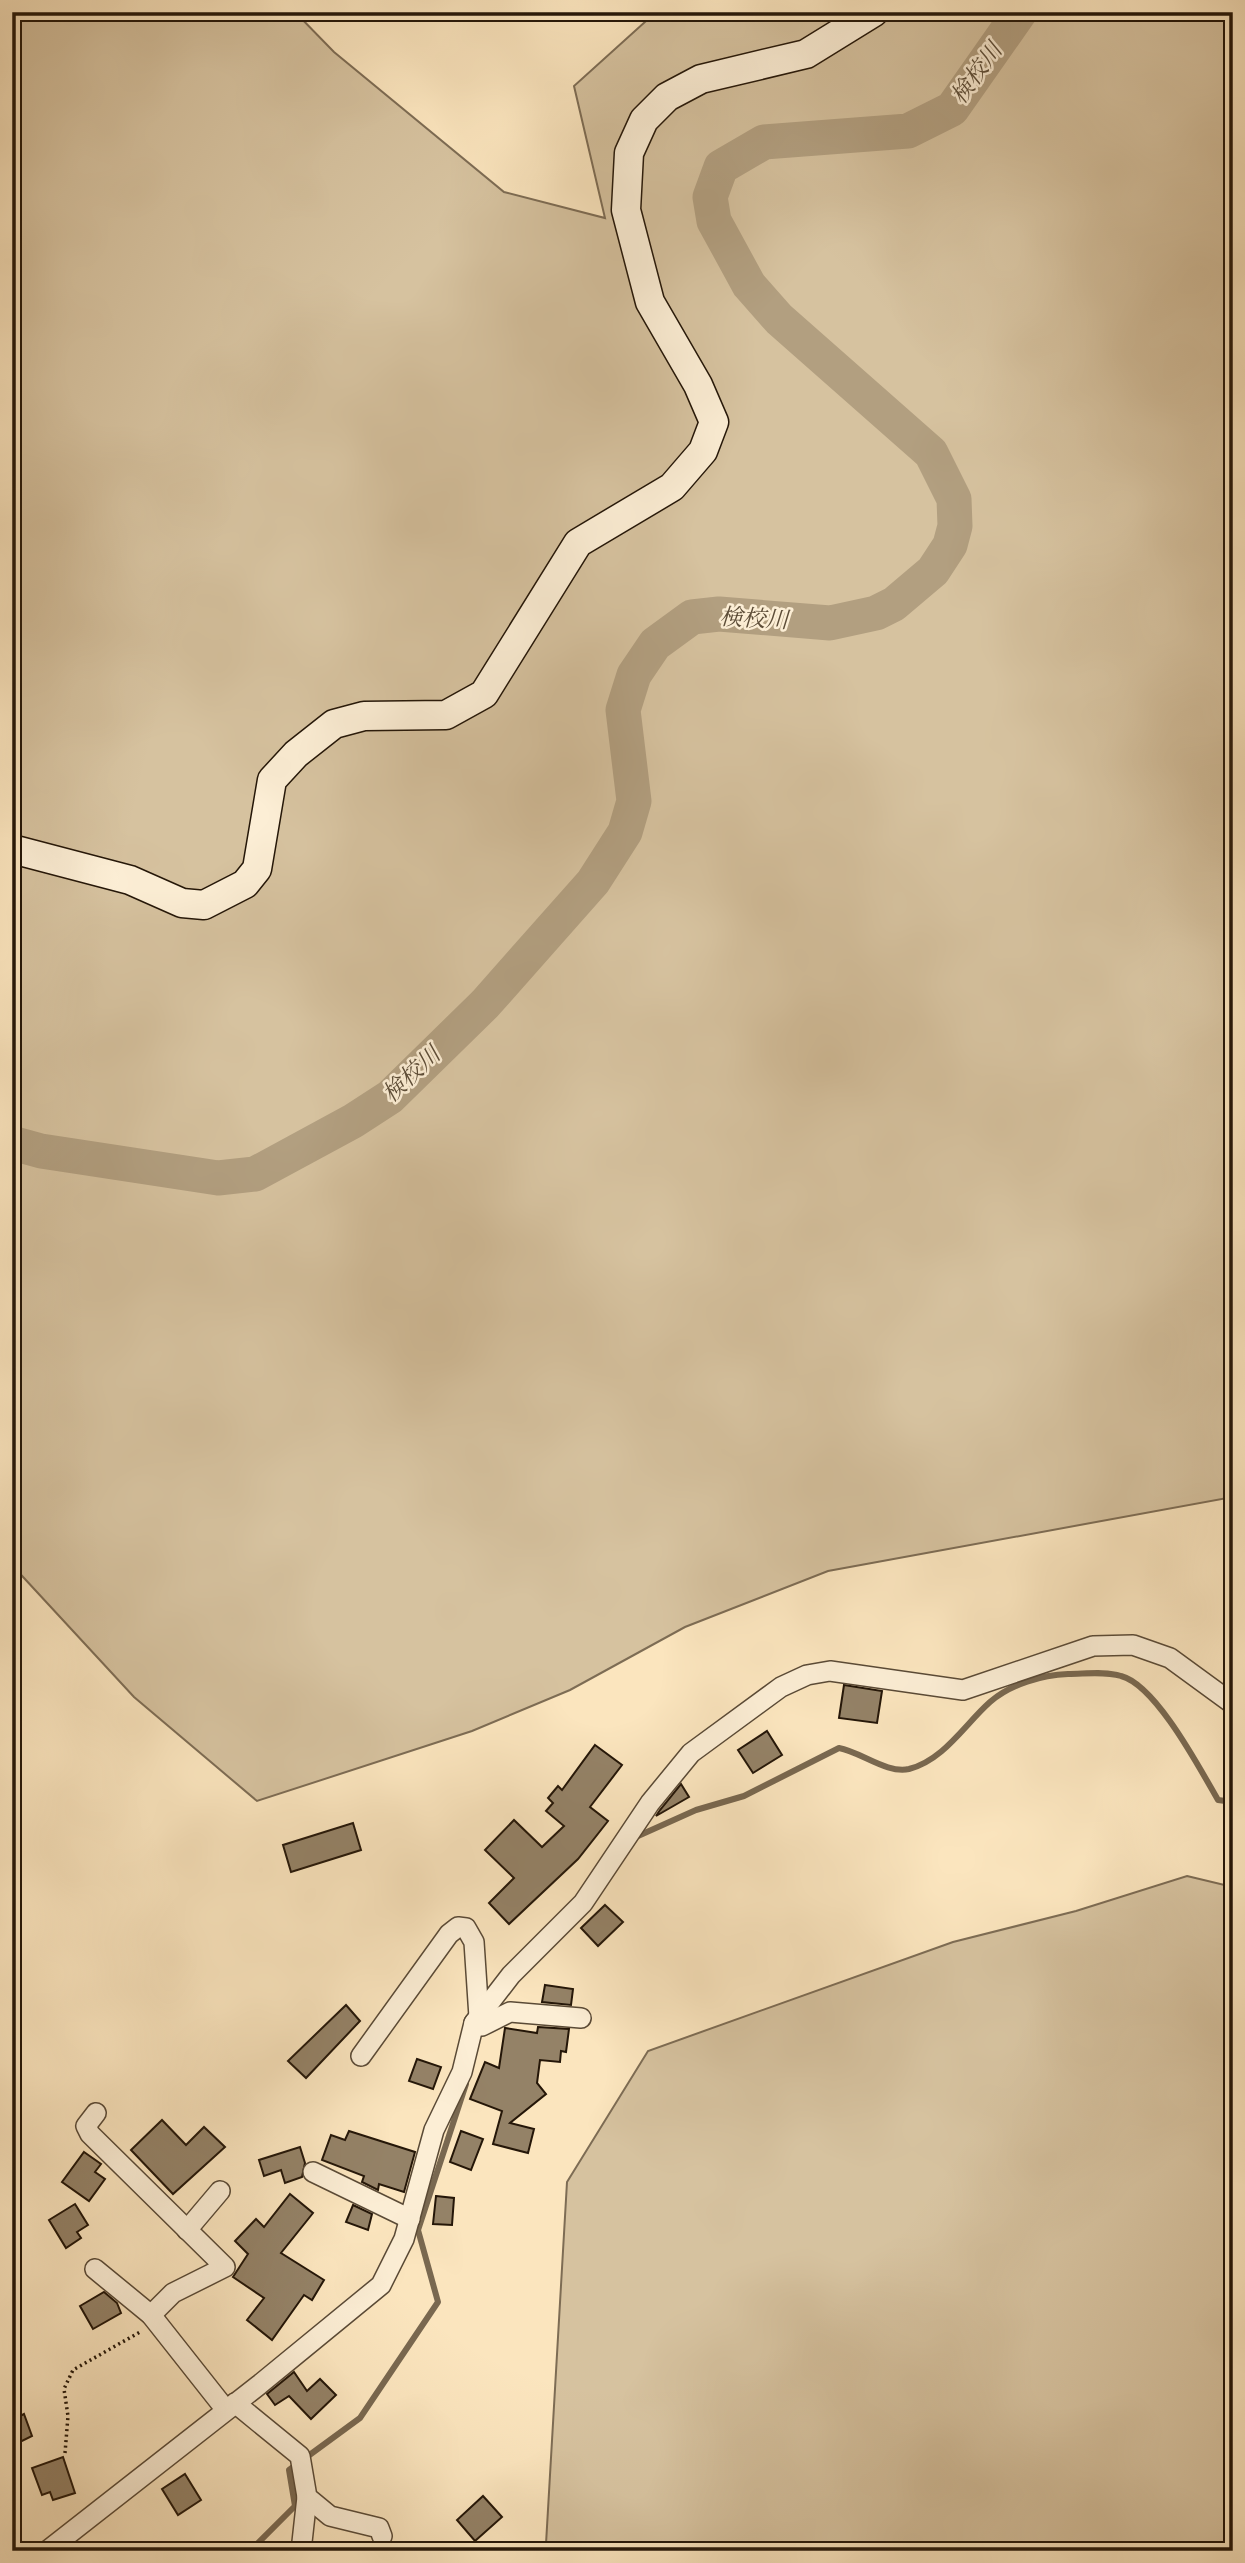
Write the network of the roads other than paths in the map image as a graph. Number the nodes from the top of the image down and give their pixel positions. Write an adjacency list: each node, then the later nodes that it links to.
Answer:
1 (874, 12): 2 (street)
2 (12, 849)
3 (1233, 1704): 5 (street)
4 (581, 2018): 5 (street)
5 (478, 2022): 6 (street); 10 (street)
6 (360, 2056)
7 (96, 2113): 11 (street)
8 (313, 2172): 10 (street)
9 (220, 2191): 11 (street)
10 (410, 2219): 14 (street)
11 (187, 2230): 13 (street)
12 (95, 2270): 13 (street)
13 (151, 2315): 14 (street)
14 (230, 2407): 15 (street); 17 (street)
15 (307, 2497): 16 (street); 18 (street)
16 (382, 2536)
17 (47, 2551)
18 (301, 2551)

